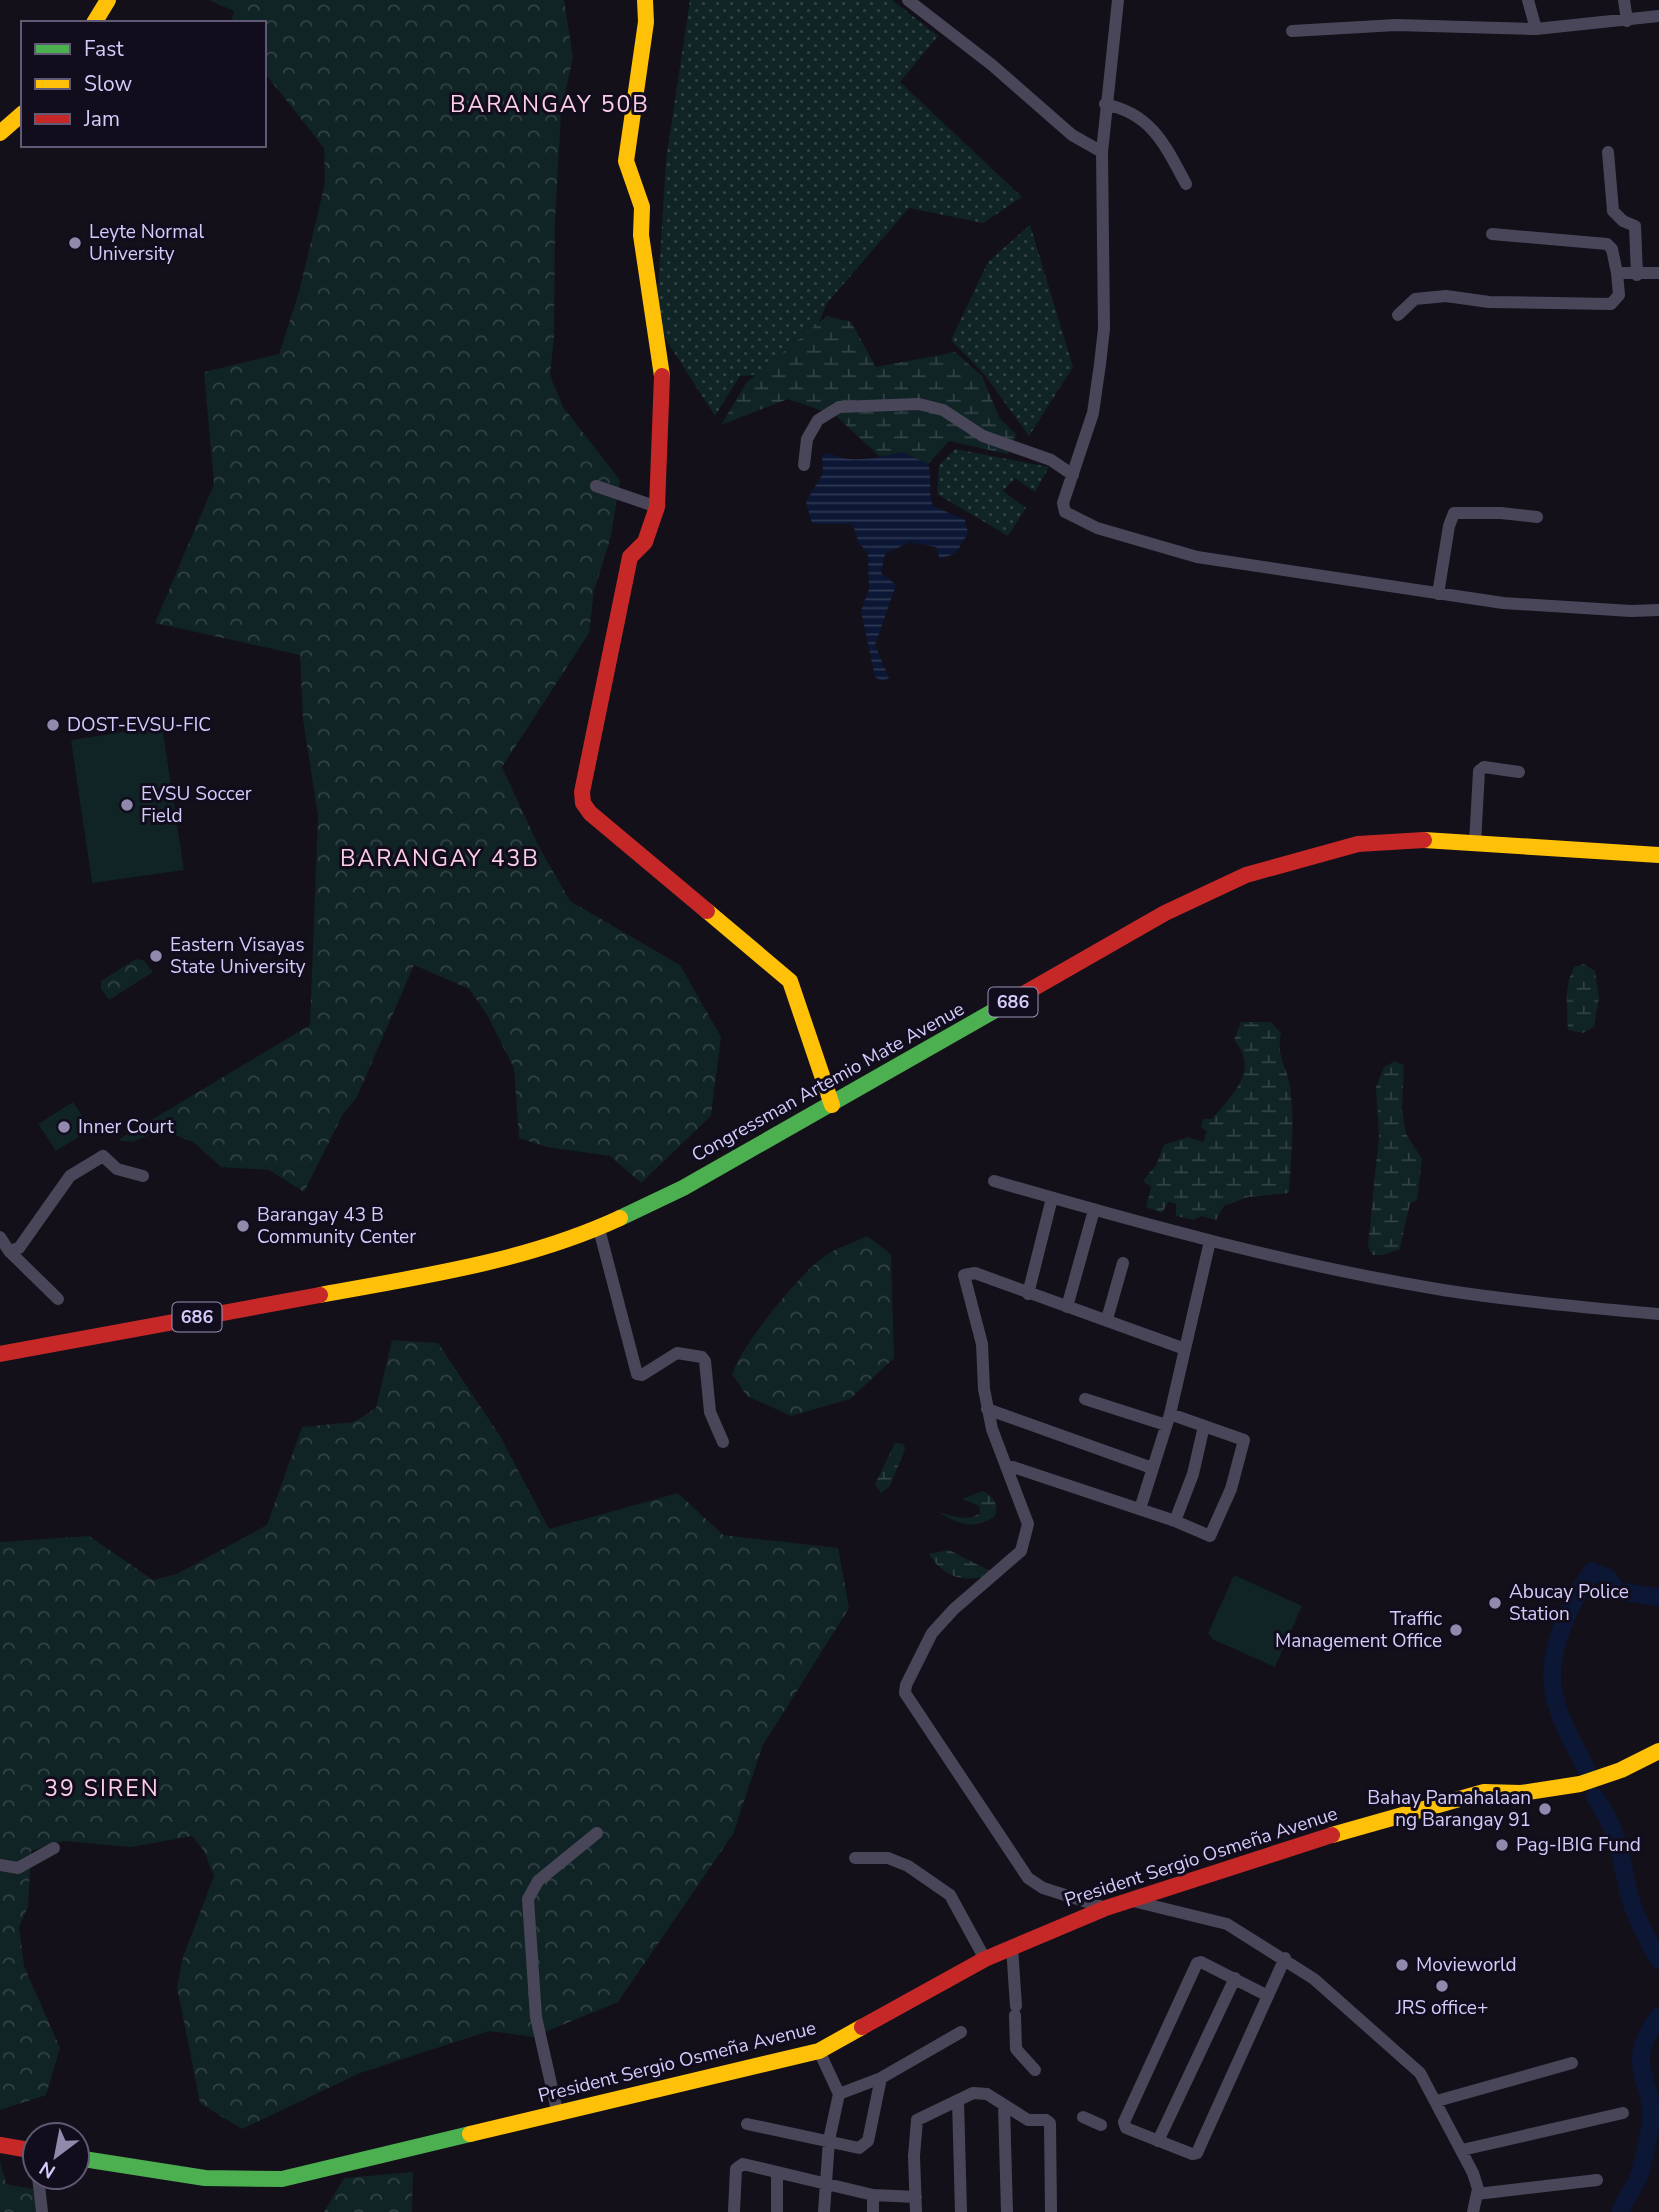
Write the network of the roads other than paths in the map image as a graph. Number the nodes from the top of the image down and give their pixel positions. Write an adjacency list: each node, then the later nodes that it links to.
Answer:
1 (108, 0): 9 (main road)
2 (645, 0): 26 (main road)
3 (908, 0): 15 (street)
4 (1118, 0): 12 (street)
5 (1528, 0): 10 (street)
6 (1625, 0): 8 (street)
7 (1659, 16): 8 (street)
8 (1627, 20): 10 (street)
9 (95, 21)
10 (1536, 29): 11 (street)
11 (1292, 31)
12 (1105, 104): 15 (street); 17 (street)
13 (21, 115): 14 (main road)
14 (0, 133)
15 (1102, 152): 24 (street)
16 (1608, 152): 21 (street)
17 (1186, 184)
18 (1492, 234): 20 (street)
19 (1659, 273): 21 (street)
20 (1617, 274): 21 (street); 22 (street)
21 (1637, 275)
22 (1398, 315)
23 (804, 465): 24 (street)
24 (1073, 475): 28 (street)
25 (596, 486): 26 (street)
26 (657, 507): 33 (main road)
27 (1537, 517): 28 (street)
28 (1438, 594): 29 (street)
29 (1659, 610)
30 (1519, 772): 31 (street)
31 (1475, 843): 32 (main road, Congressman Artemio Mate Avenue / 686); 33 (main road, Congressman Artemio Mate Avenue / 686)
32 (1659, 855)
33 (832, 1105): 38 (main road, Congressman Artemio Mate Avenue / 686)
34 (143, 1176): 41 (street)
35 (994, 1181): 36 (street)
36 (1052, 1198): 37 (street); 43 (street)
37 (1094, 1210): 40 (street); 45 (street)
38 (599, 1229): 49 (main road, Congressman Artemio Mate Avenue / 686); 54 (street)
39 (0, 1237): 41 (street)
40 (1210, 1241): 46 (street); 48 (street)
41 (9, 1251): 44 (street)
42 (1123, 1263): 47 (street)
43 (1028, 1294): 45 (street); 51 (street)
44 (58, 1299)
45 (1067, 1307): 47 (street)
46 (1659, 1314)
47 (1107, 1319): 48 (street)
48 (1185, 1349): 52 (street)
49 (0, 1354)
50 (1084, 1399): 52 (street)
51 (987, 1409): 55 (street); 56 (street)
52 (1168, 1419): 53 (street); 55 (street)
53 (1204, 1426): 58 (street); 58 (street)
54 (723, 1442)
55 (1152, 1468): 57 (street)
56 (1008, 1470): 57 (street); 65 (street)
57 (1140, 1509): 58 (street)
58 (1175, 1521)
59 (1659, 1751): 64 (main road, President Sergio Osmeña Avenue)
60 (597, 1833): 81 (street)
61 (54, 1848): 63 (street)
62 (855, 1858): 68 (street)
63 (0, 1865)
64 (1129, 1900): 65 (main road, President Sergio Osmeña Avenue); 67 (street)
65 (1106, 1908): 66 (main road, President Sergio Osmeña Avenue)
66 (1012, 1947): 68 (main road, President Sergio Osmeña Avenue); 74 (street)
67 (1285, 1958): 70 (street); 78 (street)
68 (985, 1959): 72 (main road, President Sergio Osmeña Avenue)
69 (1235, 1978): 70 (street); 84 (street); 86 (street)
70 (1268, 1996): 86 (street)
71 (961, 2032): 75 (street)
72 (818, 2051): 76 (street); 81 (main road, President Sergio Osmeña Avenue)
73 (1572, 2063): 78 (street)
74 (1035, 2070)
75 (881, 2078): 76 (street); 85 (street)
76 (839, 2094): 85 (street)
77 (958, 2100): 79 (street); 97 (street); 104 (street)
78 (1437, 2101): 89 (street)
79 (1004, 2105): 105 (street); 106 (street)
80 (1623, 2113): 89 (street)
81 (558, 2115): 90 (main road, President Sergio Osmeña Avenue)
82 (1083, 2117): 84 (street)
83 (747, 2124): 85 (street)
84 (1113, 2128): 86 (street)
85 (829, 2140): 93 (street)
86 (1158, 2141)
87 (0, 2145): 88 (main road)
88 (21, 2149)
89 (1462, 2150): 95 (street)
90 (91, 2160)
91 (777, 2173): 93 (street); 99 (street); 100 (street)
92 (1597, 2180): 95 (street)
93 (825, 2182): 96 (street); 101 (street)
94 (40, 2191): 98 (street)
95 (1476, 2194): 107 (street)
96 (873, 2195): 97 (street); 102 (street)
97 (916, 2197): 103 (street)
98 (42, 2212)
99 (734, 2212)
100 (777, 2212)
101 (824, 2212)
102 (873, 2212)
103 (916, 2212)
104 (961, 2212)
105 (1007, 2212)
106 (1051, 2212)
107 (1473, 2212)

